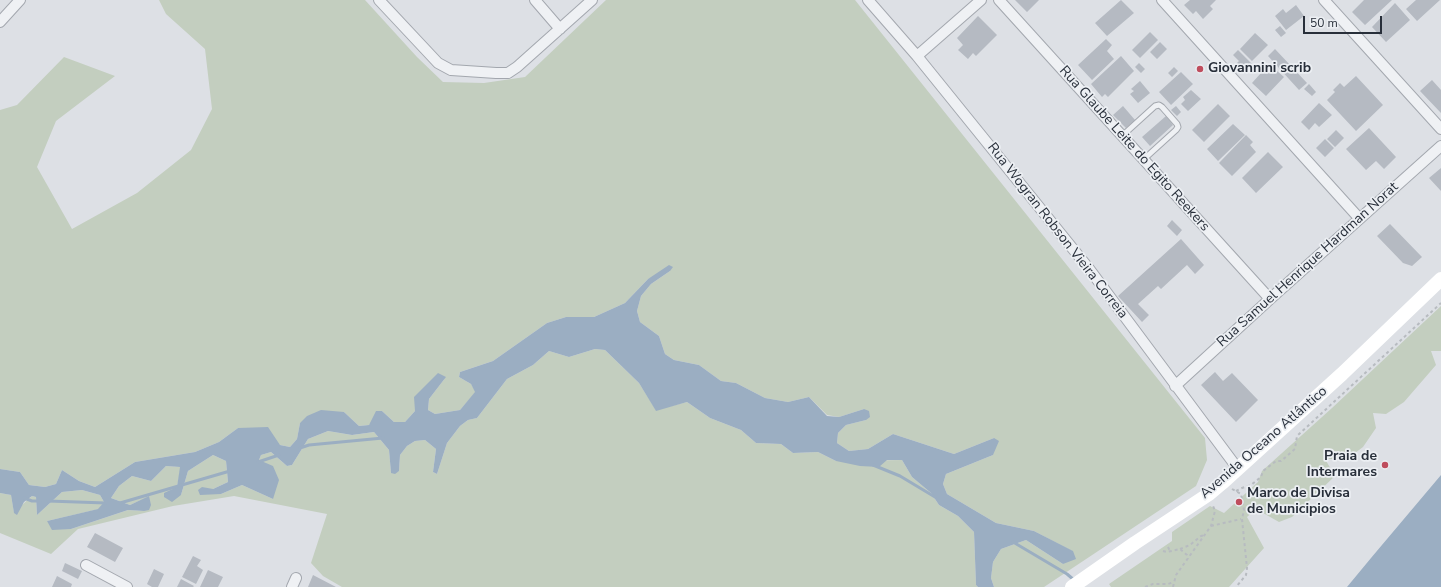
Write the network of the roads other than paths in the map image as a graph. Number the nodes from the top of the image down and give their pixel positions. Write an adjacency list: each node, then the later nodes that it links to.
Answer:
1 (20, 0): 10 (street)
2 (379, 0): 11 (street)
3 (535, 0): 11 (street)
4 (592, 0): 11 (street)
5 (868, 0): 12 (street, Rua Wogran Robson Vieira Correia)
6 (981, 0): 12 (street)
7 (999, 0): 14 (street, Rua Glaube Leite do Egito Reekers)
8 (1162, 0): 17 (street)
9 (1324, 0): 13 (street)
10 (0, 22)
11 (560, 29)
12 (917, 56): 20 (street, Rua Wogran Robson Vieira Correia)
13 (1441, 129)
14 (1122, 136): 16 (street, Rua Glaube Leite do Egito Reekers); 16 (lane)
15 (1441, 146): 17 (street, Rua Samuel Henrique Hardman Norat)
16 (1143, 160): 19 (street, Rua Glaube Leite do Egito Reekers)
17 (1359, 218): 19 (street, Rua Samuel Henrique Hardman Norat)
18 (1441, 279): 21 (main road, Avenida Oceano Atlântico)
19 (1270, 299): 20 (street, Rua Samuel Henrique Hardman Norat)
20 (1175, 386): 21 (street, Rua Wogran Robson Vieira Correia)
21 (1238, 469): 24 (main road, Avenida Oceano Atlântico)
22 (86, 565): 23 (street)
23 (127, 587)
24 (1072, 587)

